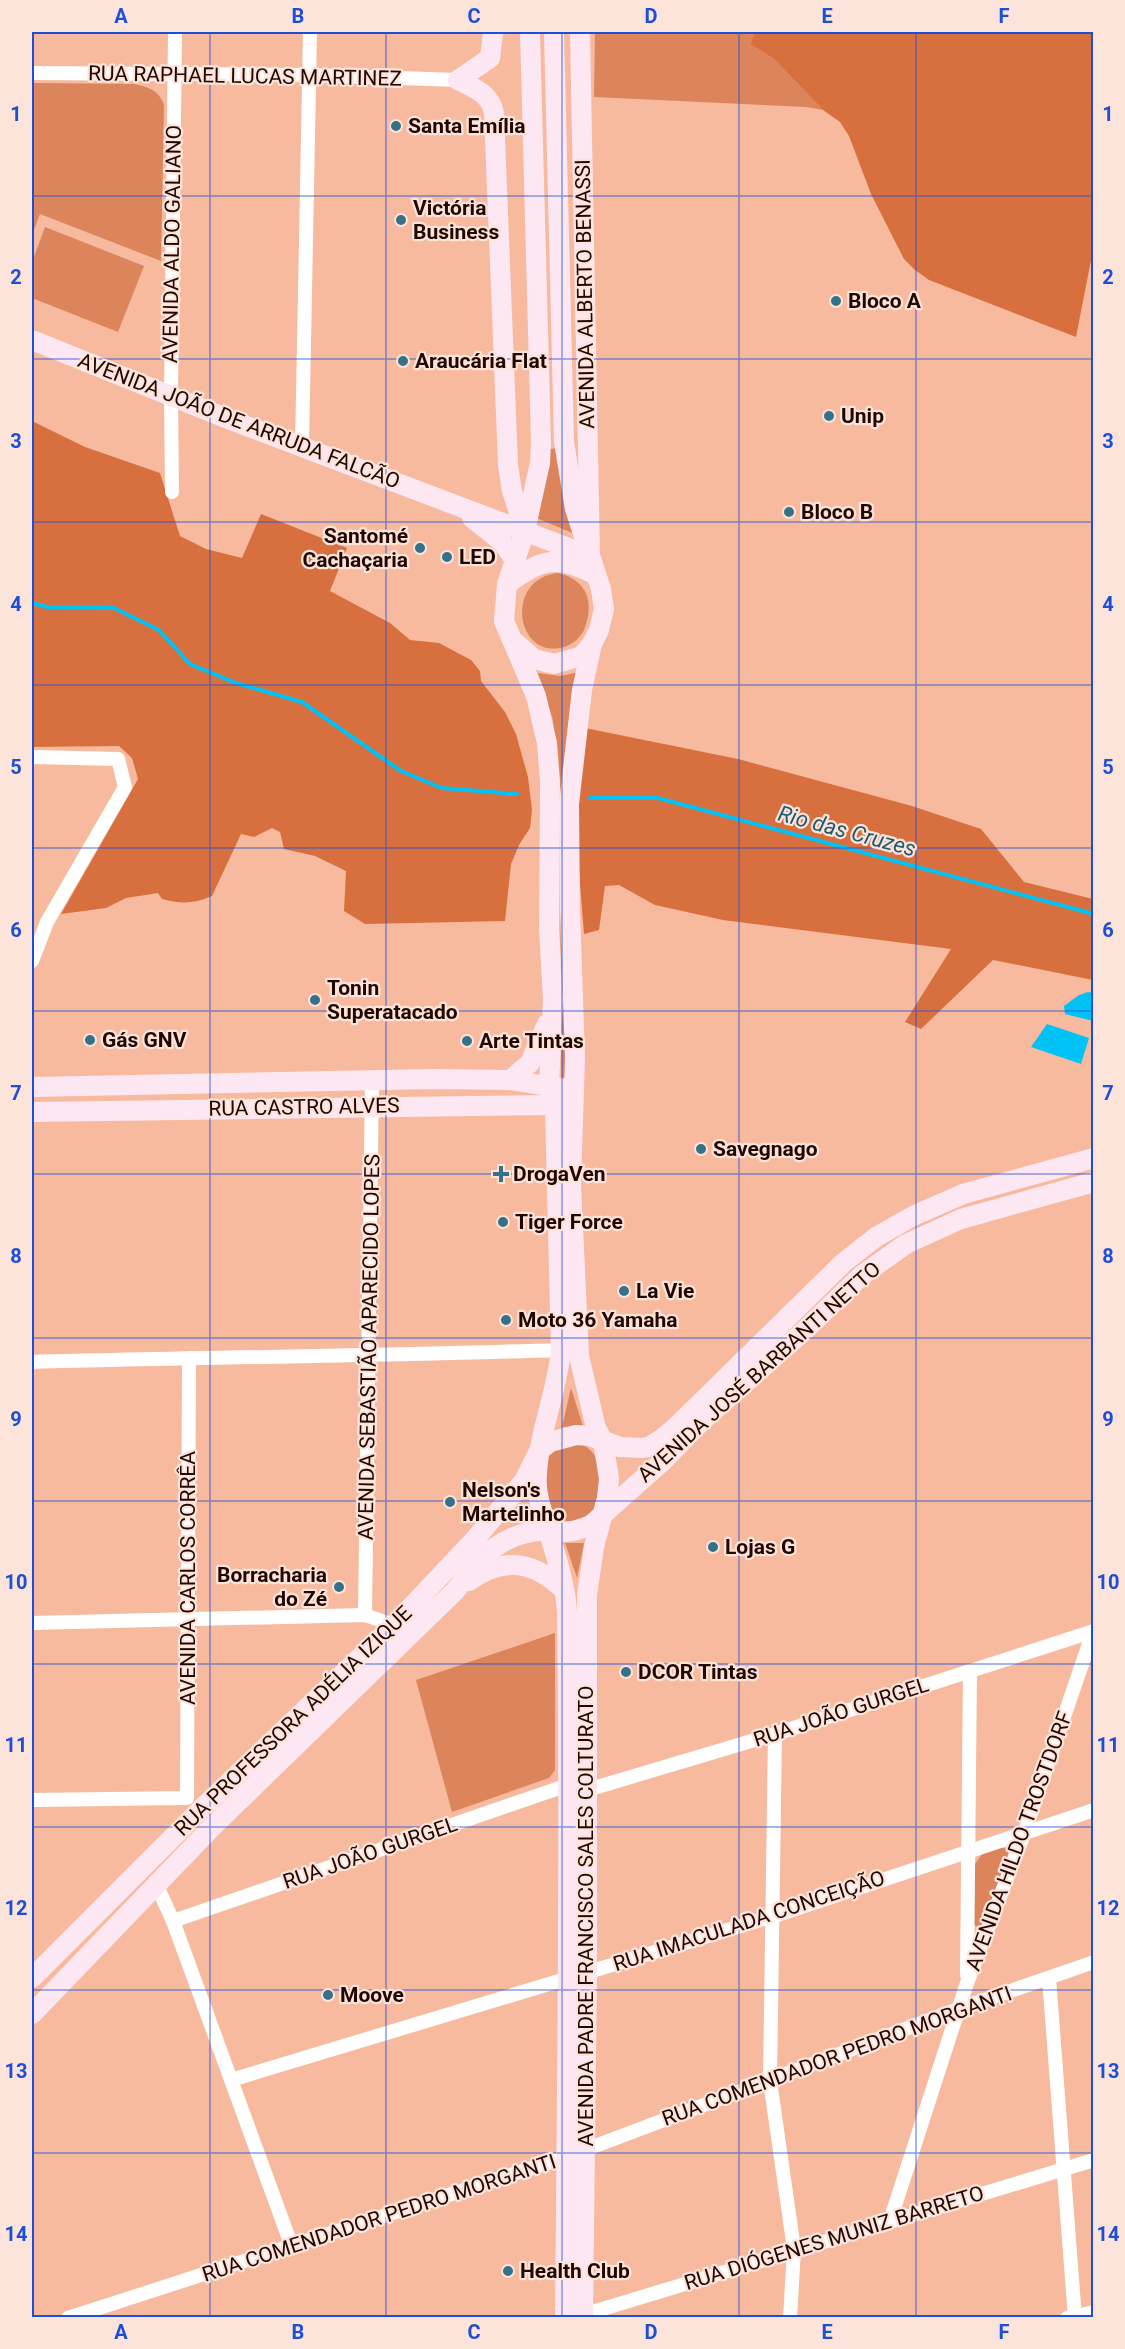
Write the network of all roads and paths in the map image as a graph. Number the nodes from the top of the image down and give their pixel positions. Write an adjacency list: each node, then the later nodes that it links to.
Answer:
1 (175, 32): 10 (street, AVENIDA ALDO GALIANO)
2 (310, 32): 11 (street)
3 (493, 32): 12 (main road)
4 (516, 32): 8 (main road)
5 (530, 32): 8 (main road)
6 (554, 32): 20 (main road)
7 (580, 32): 20 (main road, AVENIDA ALBERTO BENASSI)
8 (531, 71): 18 (main road)
9 (32, 72): 10 (street, RUA RAPHAEL LUCAS MARTINEZ)
10 (174, 74): 11 (street, RUA RAPHAEL LUCAS MARTINEZ); 14 (street, AVENIDA ALDO GALIANO)
11 (309, 75): 12 (street, RUA RAPHAEL LUCAS MARTINEZ); 15 (street)
12 (458, 80): 18 (main road)
13 (32, 340): 14 (main road, AVENIDA JOÃO DE ARRUDA FALCÃO)
14 (171, 396): 15 (main road, AVENIDA JOÃO DE ARRUDA FALCÃO); 16 (street, AVENIDA ALDO GALIANO)
15 (302, 447): 17 (main road, AVENIDA JOÃO DE ARRUDA FALCÃO)
16 (172, 492)
17 (447, 501): 18 (main road, AVENIDA JOÃO DE ARRUDA FALCÃO); 19 (main road, AVENIDA JOÃO DE ARRUDA FALCÃO)
18 (525, 531): 19 (main road); 20 (main road, AVENIDA JOÃO DE ARRUDA FALCÃO)
19 (515, 560): 21 (main road)
20 (593, 565): 21 (main road); 23 (main road)
21 (507, 584): 22 (main road)
22 (510, 637): 23 (main road); 28 (main road)
23 (592, 644): 33 (main road)
24 (32, 758): 26 (street)
25 (32, 922): 26 (street)
26 (47, 922): 27 (street)
27 (32, 961)
28 (553, 1005): 31 (main road); 34 (main road)
29 (372, 1079): 30 (main road, RUA CASTRO ALVES); 32 (main road, RUA CASTRO ALVES); 36 (street, AVENIDA SEBASTIÃO APARECIDO LOPES)
30 (434, 1079): 31 (main road, RUA CASTRO ALVES); 35 (main road)
31 (510, 1080): 34 (main road, RUA CASTRO ALVES)
32 (32, 1087)
33 (574, 1092): 34 (main road, RUA CASTRO ALVES); 44 (main road)
34 (551, 1095): 35 (main road, RUA CASTRO ALVES); 40 (main road)
35 (434, 1106): 36 (main road, RUA CASTRO ALVES)
36 (372, 1107): 37 (main road, RUA CASTRO ALVES); 41 (street, AVENIDA SEBASTIÃO APARECIDO LOPES)
37 (32, 1112)
38 (1094, 1158): 44 (main road, AVENIDA JOSÉ BARBANTI NETTO)
39 (1094, 1182): 46 (main road, AVENIDA JOSÉ BARBANTI NETTO)
40 (561, 1350): 41 (street); 45 (main road)
41 (369, 1357): 42 (street); 50 (street, AVENIDA SEBASTIÃO APARECIDO LOPES)
42 (189, 1358): 43 (street); 51 (street, AVENIDA CARLOS CORRÊA)
43 (32, 1362)
44 (603, 1441): 45 (main road); 46 (main road)
45 (539, 1451): 47 (main road); 53 (main road, RUA PROFESSORA ADÉLIA IZIQUE)
46 (603, 1516): 47 (main road); 59 (main road, AVENIDA PADRE FRANCISCO SALES COLTURATO)
47 (548, 1529): 48 (main road, AVENIDA PADRE FRANCISCO SALES COLTURATO); 49 (main road, RUA PROFESSORA ADÉLIA IZIQUE)
48 (564, 1590): 49 (main road); 58 (main road, AVENIDA PADRE FRANCISCO SALES COLTURATO)
49 (455, 1591): 55 (main road, RUA PROFESSORA ADÉLIA IZIQUE)
50 (365, 1615): 51 (street); 53 (street)
51 (187, 1619): 52 (street); 61 (street, AVENIDA CARLOS CORRÊA)
52 (32, 1623)
53 (394, 1625): 55 (main road); 61 (main road, RUA PROFESSORA ADÉLIA IZIQUE)
54 (1093, 1631): 56 (street, RUA JOÃO GURGEL); 64 (street, AVENIDA HILDO TROSTDORF)
55 (413, 1633): 63 (main road, RUA PROFESSORA ADÉLIA IZIQUE)
56 (969, 1671): 57 (street, RUA JOÃO GURGEL); 65 (street)
57 (775, 1734): 59 (street, RUA JOÃO GURGEL); 67 (street)
58 (568, 1785): 68 (street, RUA JOÃO GURGEL); 70 (main road, AVENIDA PADRE FRANCISCO SALES COLTURATO)
59 (587, 1790): 70 (main road, AVENIDA PADRE FRANCISCO SALES COLTURATO)
60 (32, 1800): 61 (street)
61 (193, 1805): 63 (main road); 71 (main road, RUA PROFESSORA ADÉLIA IZIQUE)
62 (1094, 1810): 64 (street, RUA IMACULADA CONCEIÇÃO)
63 (212, 1827): 66 (main road, RUA PROFESSORA ADÉLIA IZIQUE)
64 (1024, 1834): 65 (street, RUA IMACULADA CONCEIÇÃO); 73 (street, AVENIDA HILDO TROSTDORF)
65 (967, 1851): 67 (street, RUA IMACULADA CONCEIÇÃO); 73 (street)
66 (157, 1886): 68 (street); 75 (main road, RUA PROFESSORA ADÉLIA IZIQUE)
67 (774, 1916): 70 (street, RUA IMACULADA CONCEIÇÃO); 77 (street)
68 (173, 1921): 76 (street)
69 (1094, 1962): 72 (street, RUA COMENDADOR PEDRO MORGANTI)
70 (578, 1975): 76 (street, RUA IMACULADA CONCEIÇÃO); 78 (main road, AVENIDA PADRE FRANCISCO SALES COLTURATO)
71 (32, 1978)
72 (1049, 1978): 74 (street, RUA COMENDADOR PEDRO MORGANTI); 80 (street)
73 (966, 1986): 74 (street, AVENIDA HILDO TROSTDORF)
74 (961, 2008): 77 (street, RUA COMENDADOR PEDRO MORGANTI); 81 (street, AVENIDA HILDO TROSTDORF)
75 (32, 2011)
76 (231, 2080): 82 (street)
77 (770, 2081): 78 (street, RUA COMENDADOR PEDRO MORGANTI); 83 (street)
78 (575, 2154): 82 (street, RUA COMENDADOR PEDRO MORGANTI); 85 (main road, AVENIDA PADRE FRANCISCO SALES COLTURATO)
79 (1094, 2160): 80 (street, RUA DIÓGENES MUNIZ BARRETO)
80 (1063, 2169): 81 (street, RUA DIÓGENES MUNIZ BARRETO); 86 (street)
81 (890, 2221): 83 (street, RUA DIÓGENES MUNIZ BARRETO)
82 (292, 2247): 87 (street, RUA COMENDADOR PEDRO MORGANTI)
83 (794, 2249): 85 (street, RUA DIÓGENES MUNIZ BARRETO); 88 (street)
84 (1094, 2312): 86 (street)
85 (576, 2317)
86 (1072, 2317)
87 (68, 2318)
88 (790, 2318)

